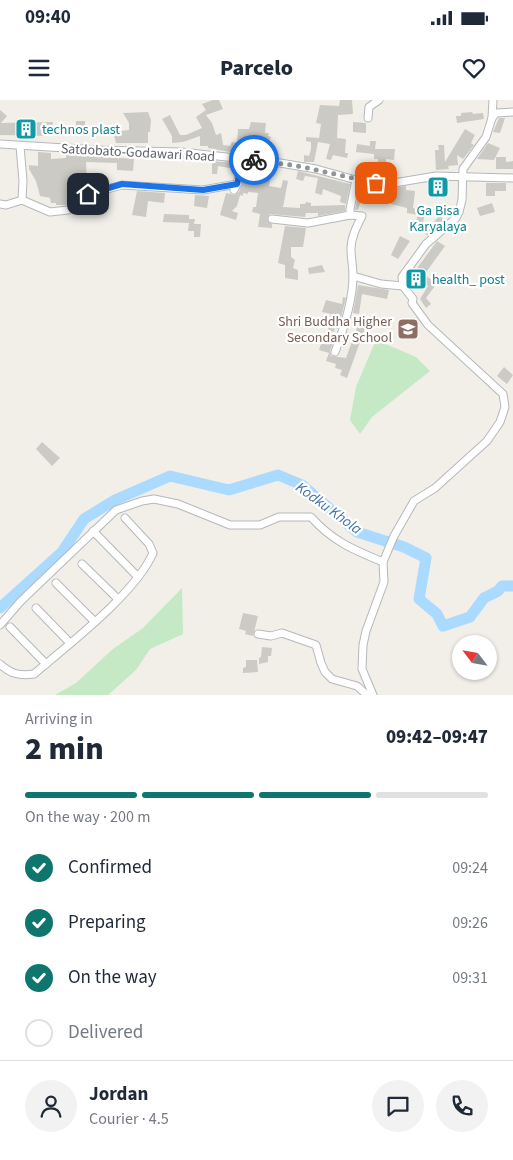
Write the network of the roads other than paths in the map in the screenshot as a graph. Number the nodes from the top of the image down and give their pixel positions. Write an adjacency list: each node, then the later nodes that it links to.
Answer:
1 (379, 100): 4 (street)
2 (493, 100): 5 (street)
3 (513, 112): 5 (street)
4 (368, 118)
5 (492, 118): 9 (street)
6 (0, 144): 7 (street, Satdobato-Godawari Road)
7 (20, 146): 8 (street, Satdobato-Godawari Road); 12 (street)
8 (243, 158): 11 (street, Satdobato-Godawari Road); 12 (street)
9 (462, 176): 10 (street, Satdobato-Godawari Road); 11 (street, Satdobato-Godawari Road); 17 (street)
10 (513, 178)
11 (356, 180): 14 (street)
12 (22, 200): 13 (street)
13 (0, 204)
14 (350, 215): 15 (street); 16 (street)
15 (272, 219)
16 (353, 276): 17 (street); 18 (street)
17 (403, 286): 21 (street)
18 (335, 352)
19 (124, 518): 23 (street)
20 (93, 531): 21 (street); 23 (street); 28 (street)
21 (383, 562): 35 (street)
22 (82, 564): 25 (street)
23 (138, 577): 25 (street)
24 (56, 583): 27 (street)
25 (118, 599): 27 (street)
26 (36, 608): 31 (street)
27 (94, 622): 31 (street)
28 (0, 625)
29 (10, 627): 33 (street)
30 (258, 634): 34 (street)
31 (70, 643): 33 (street)
32 (0, 664): 33 (street)
33 (46, 664)
34 (367, 695)
35 (373, 695)

